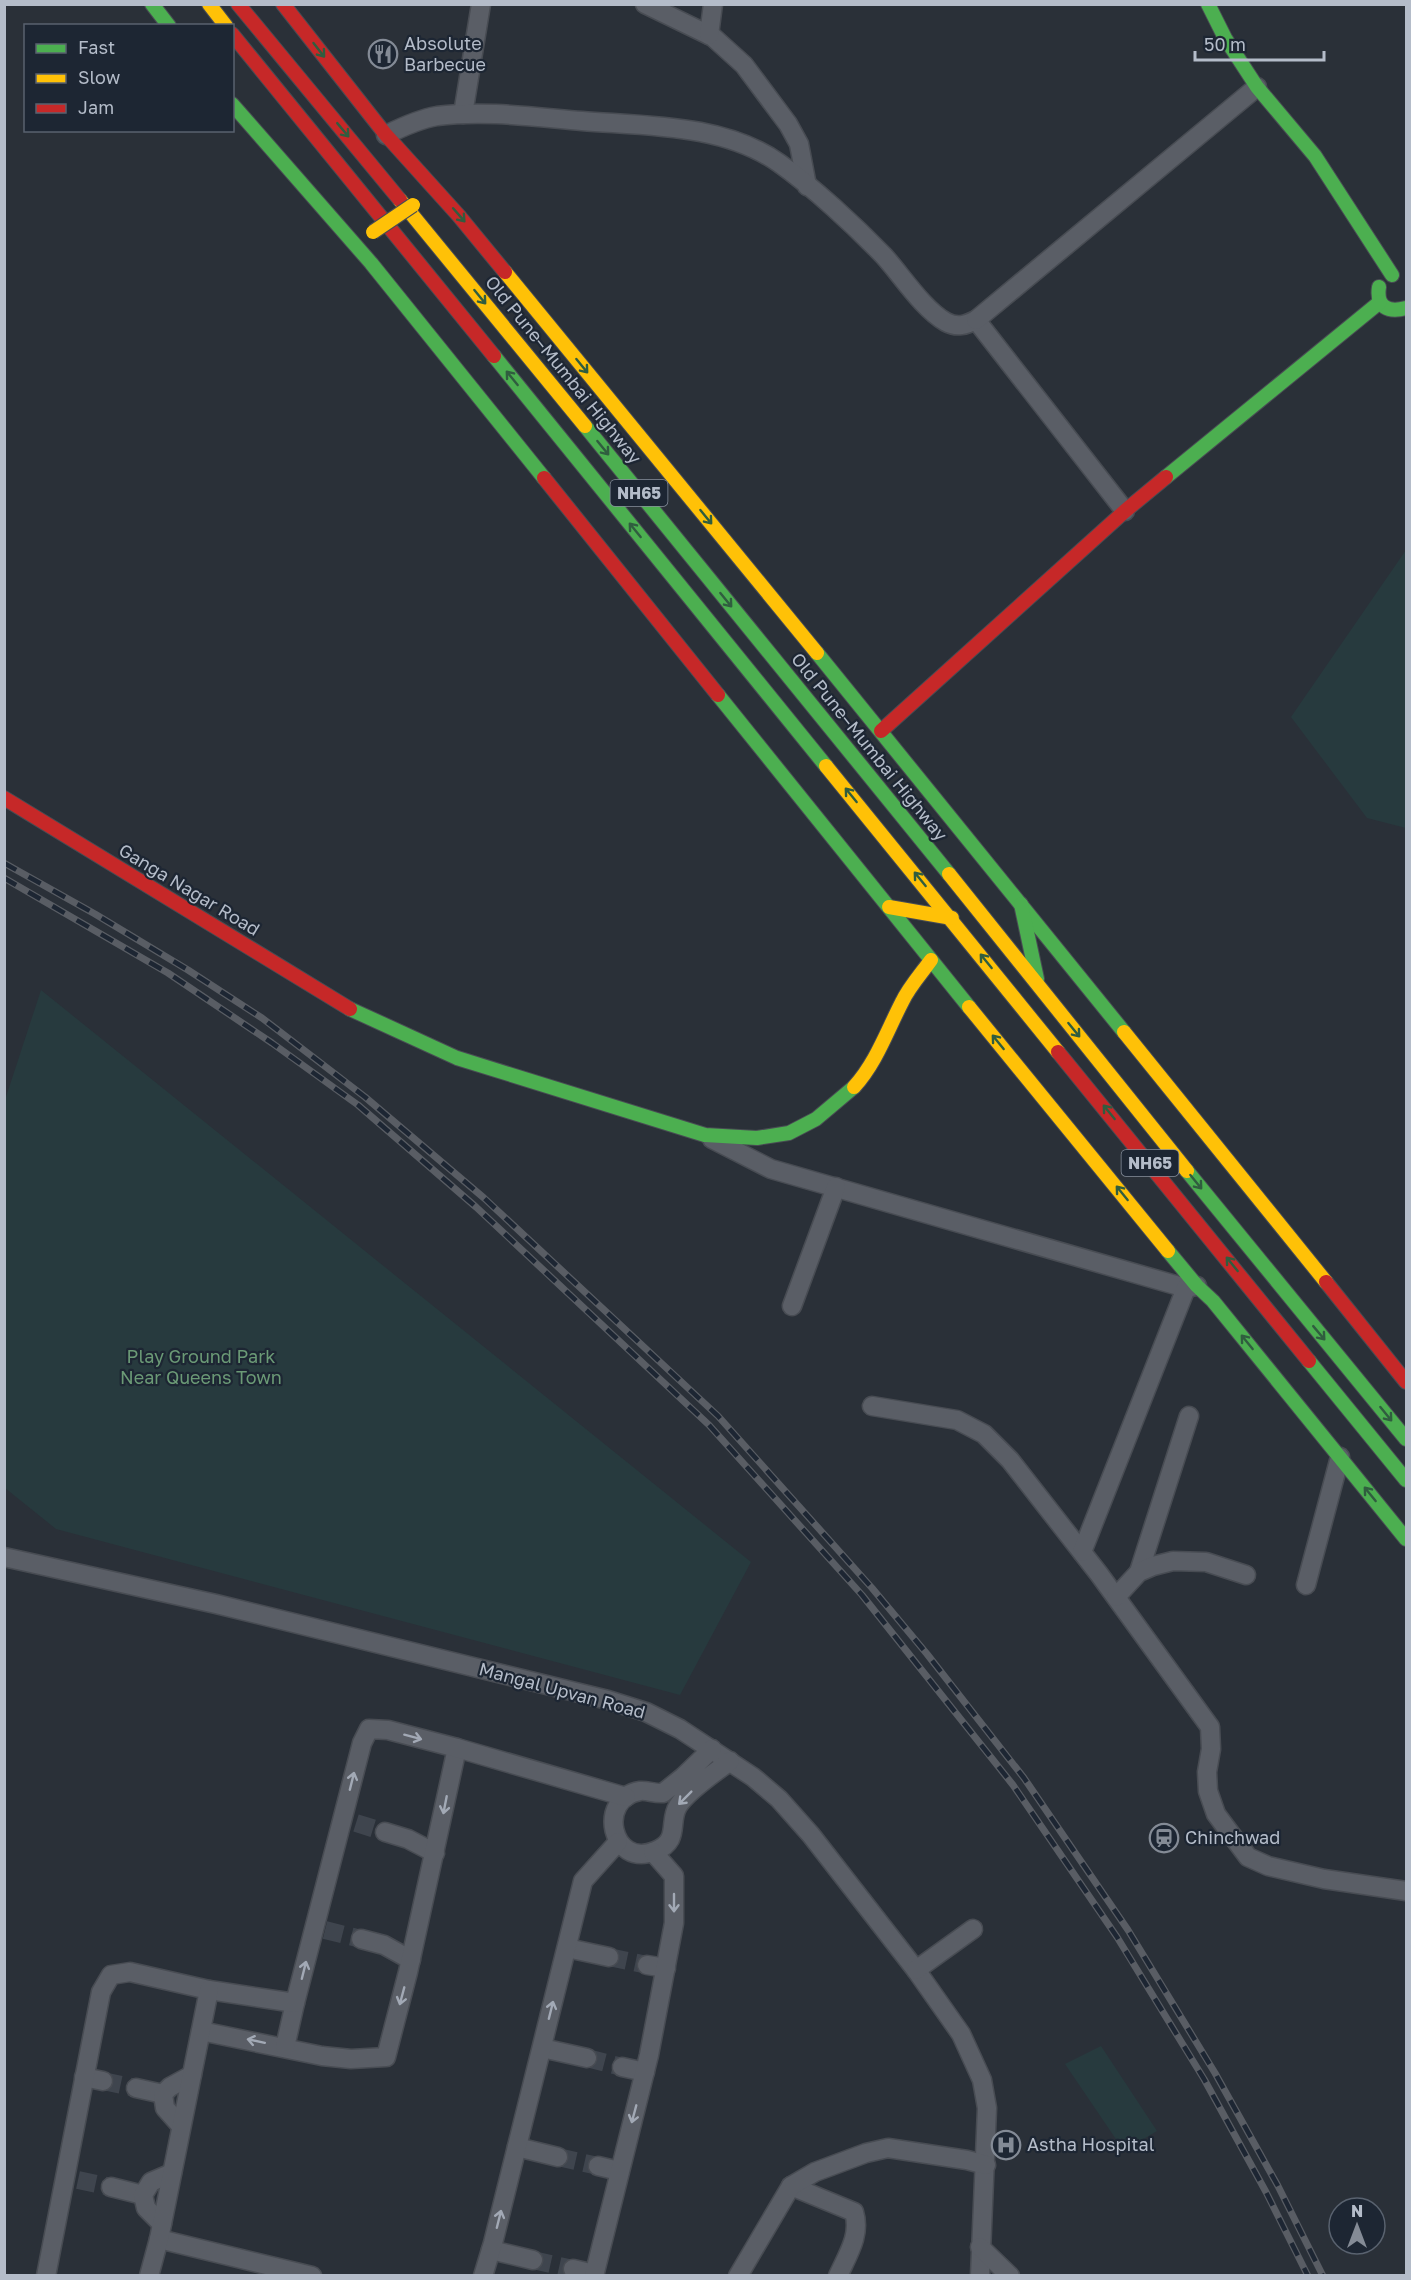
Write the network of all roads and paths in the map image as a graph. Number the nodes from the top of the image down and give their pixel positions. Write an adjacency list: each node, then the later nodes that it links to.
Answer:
1 (152, 4): 9 (main road)
2 (209, 4): 10 (main road)
3 (238, 4): 32 (main road, Old Pune–Mumbai Highway / NH65, one-way to 32)
4 (283, 4): 16 (main road, one-way to 16)
5 (481, 4): 15 (street)
6 (645, 4): 11 (street)
7 (713, 4): 11 (street)
8 (1208, 4): 13 (main road)
9 (167, 24)
10 (224, 24)
11 (709, 34): 17 (street)
12 (234, 36): 30 (main road, NH65, one-way to 12)
13 (1257, 87): 20 (main road); 24 (street)
14 (234, 106): 19 (main road)
15 (463, 114): 16 (street); 17 (street)
16 (386, 135): 18 (main road)
17 (807, 186): 24 (street)
18 (436, 189): 19 (main road, bridge); 26 (main road, one-way to 26)
19 (355, 245): 29 (main road)
20 (1392, 275): 21 (main road); 22 (main road)
21 (1406, 278)
22 (1380, 302): 23 (main road); 25 (main road)
23 (1407, 308)
24 (976, 320): 25 (street)
25 (1125, 511): 26 (main road)
26 (881, 731): 28 (main road)
27 (4, 798): 33 (main road, Ganga Nagar Road)
28 (1021, 904): 32 (main road); 37 (main road)
29 (889, 907): 30 (main road); 31 (main road)
30 (952, 918): 42 (main road, NH65, one-way to 30)
31 (932, 960): 33 (main road, Ganga Nagar Road); 35 (main road, one-way to 31)
32 (1038, 984): 40 (main road, NH65, one-way to 40)
33 (705, 1135): 34 (street)
34 (836, 1187): 35 (street); 36 (street)
35 (1192, 1287): 41 (main road, one-way to 35); 44 (street)
36 (792, 1306)
37 (1407, 1382)
38 (872, 1406): 44 (street)
39 (1189, 1416): 46 (street)
40 (1407, 1439)
41 (1340, 1457): 43 (main road, one-way to 41); 48 (street)
42 (1407, 1480)
43 (1407, 1539)
44 (1082, 1552): 49 (street)
45 (4, 1557): 51 (street, Mangal Upvan Road)
46 (1139, 1572): 47 (street); 49 (street)
47 (1246, 1575)
48 (1306, 1585)
49 (1116, 1597): 60 (street)
50 (457, 1748): 53 (street); 55 (street, one-way to 55); 72 (street, one-way to 50)
51 (712, 1749): 52 (street, Mangal Upvan Road); 53 (street)
52 (730, 1761): 58 (street, one-way to 58); 70 (street, Mangal Upvan Road)
53 (626, 1797): 57 (street)
54 (385, 1832): 56 (street)
55 (439, 1834): 56 (street); 59 (street)
56 (408, 1839): 59 (street)
57 (618, 1842): 58 (street); 65 (street)
58 (653, 1852): 69 (street, one-way to 69)
59 (435, 1853): 63 (street)
60 (1407, 1891)
61 (973, 1929): 70 (street)
62 (361, 1939): 64 (street)
63 (416, 1940): 64 (street); 67 (street)
64 (384, 1945): 67 (street)
65 (567, 1948): 66 (street); 75 (street, one-way to 65)
66 (609, 1957)
67 (411, 1960): 74 (street, one-way to 74)
68 (648, 1965): 69 (street)
69 (666, 1968): 78 (street)
70 (916, 1970): 87 (street, Mangal Upvan Road)
71 (208, 1990): 72 (street); 73 (street); 80 (street)
72 (295, 2003): 74 (street)
73 (201, 2031): 74 (street, one-way to 73); 79 (street)
74 (285, 2047)
75 (542, 2048): 76 (street); 85 (street)
76 (587, 2058)
77 (622, 2067): 78 (street)
78 (645, 2072): 89 (street, one-way to 89)
79 (192, 2075): 83 (street); 84 (street)
80 (84, 2077): 81 (street); 102 (street)
81 (103, 2081)
82 (136, 2088): 83 (street)
83 (163, 2094): 84 (street)
84 (181, 2126): 90 (street)
85 (517, 2147): 86 (street); 96 (street, one-way to 85)
86 (558, 2157)
87 (986, 2164): 91 (street); 95 (street, Mangal Upvan Road)
88 (598, 2166): 89 (street)
89 (619, 2171): 101 (street)
90 (172, 2173): 93 (street); 94 (street)
91 (791, 2186): 106 (street); 107 (street)
92 (111, 2187): 93 (street)
93 (144, 2195): 94 (street)
94 (160, 2231): 98 (street); 103 (street)
95 (980, 2247): 108 (street, Mangal Upvan Road); 109 (street)
96 (491, 2250): 97 (street); 105 (street)
97 (533, 2260)
98 (244, 2267): 100 (street)
99 (573, 2269): 101 (street)
100 (289, 2273): 104 (street)
101 (594, 2275)
102 (46, 2276)
103 (149, 2276)
104 (312, 2276)
105 (483, 2276)
106 (738, 2276)
107 (838, 2276)
108 (980, 2276)
109 (1010, 2276)

